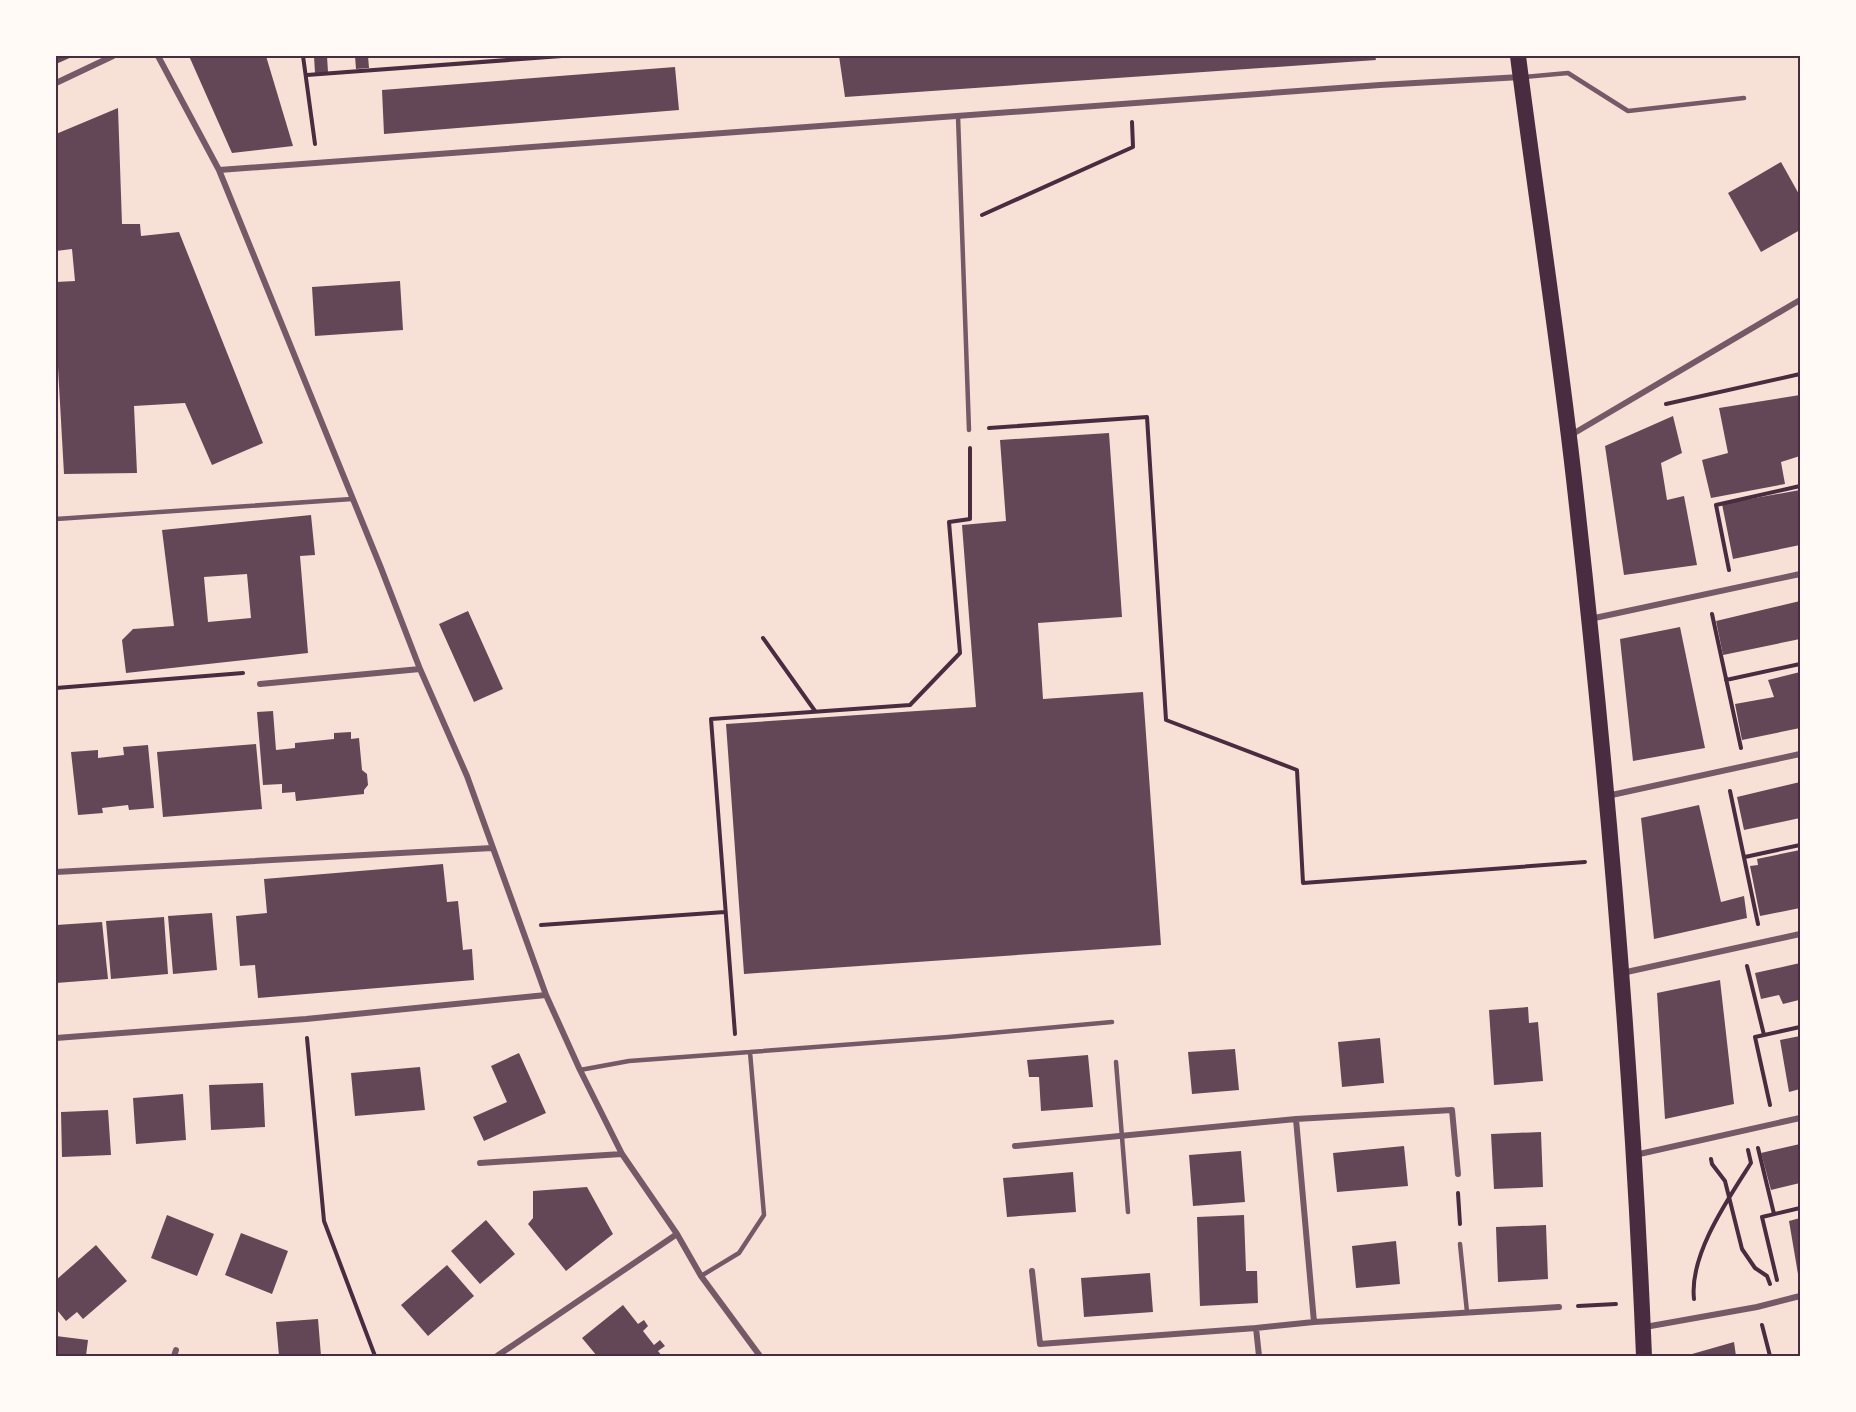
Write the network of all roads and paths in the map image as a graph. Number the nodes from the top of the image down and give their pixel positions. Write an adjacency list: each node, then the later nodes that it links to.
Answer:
1 (113, 56): 8 (street)
2 (158, 56): 13 (street)
3 (303, 56): 6 (path)
4 (562, 56): 6 (path)
5 (1518, 56): 7 (highway)
6 (307, 75): 12 (path)
7 (1521, 77): 9 (lane); 10 (street); 19 (highway)
8 (56, 83)
9 (1744, 98)
10 (1131, 104): 11 (street); 14 (path)
11 (958, 116): 12 (street); 14 (lane)
12 (317, 164): 13 (street)
13 (219, 170): 21 (street)
14 (962, 224): 18 (lane)
15 (1800, 300): 17 (street)
16 (1800, 375): 17 (path)
17 (1654, 386): 19 (street)
18 (969, 430): 33 (path); 41 (path)
19 (1568, 437): 26 (highway)
20 (1800, 486): 24 (path)
21 (352, 499): 22 (lane); 29 (street)
22 (56, 519)
23 (1800, 574): 24 (street)
24 (1733, 588): 25 (street)
25 (1708, 594): 26 (street); 30 (path)
26 (1589, 619): 37 (highway)
27 (763, 638): 33 (path)
28 (1800, 664): 30 (path)
29 (420, 669): 31 (street); 39 (street)
30 (1726, 681): 35 (path)
31 (260, 684): 32 (path)
32 (56, 688)
33 (815, 711): 43 (path)
34 (1800, 754): 35 (street)
35 (1745, 766): 36 (street)
36 (1725, 771): 37 (street); 40 (path)
37 (1607, 796): 41 (highway)
38 (1800, 845): 40 (path)
39 (492, 848): 42 (street); 44 (street)
40 (1745, 857): 46 (path)
41 (1612, 860): 48 (highway)
42 (56, 872)
43 (725, 912): 44 (path); 55 (path)
44 (522, 926): 49 (street)
45 (1800, 934): 46 (street)
46 (1762, 942): 47 (street)
47 (1743, 947): 48 (street); 53 (path)
48 (1621, 973): 68 (highway)
49 (546, 995): 50 (street); 58 (street)
50 (306, 1019): 54 (street); 90 (path)
51 (1112, 1022): 56 (lane)
52 (1800, 1027): 53 (path)
53 (1764, 1035): 61 (path)
54 (56, 1038)
55 (736, 1052): 56 (lane); 58 (lane)
56 (750, 1052): 78 (lane)
57 (1116, 1062): 64 (lane)
58 (580, 1070): 67 (street)
59 (1800, 1118): 61 (street)
60 (1296, 1119): 64 (street); 70 (street); 87 (street)
61 (1774, 1124): 62 (street)
62 (1753, 1128): 63 (street); 74 (path)
63 (1744, 1130): 65 (street); 71 (path)
64 (1122, 1136): 66 (street); 73 (lane)
65 (1707, 1139): 68 (street); 71 (path)
66 (1015, 1146)
67 (622, 1154): 69 (street); 75 (street)
68 (1634, 1155): 81 (highway)
69 (480, 1163)
70 (1458, 1174): 76 (path)
71 (1729, 1198): 82 (path); 86 (path)
72 (1800, 1208): 74 (path)
73 (1128, 1212)
74 (1774, 1214): 80 (path)
75 (677, 1234): 78 (street); 91 (street)
76 (1460, 1244): 85 (lane)
77 (1032, 1271): 88 (street)
78 (701, 1276): 92 (street)
79 (1800, 1296): 80 (street)
80 (1782, 1300): 82 (street)
81 (1642, 1302): 83 (path); 89 (highway)
82 (1774, 1302): 84 (street)
83 (1559, 1307): 85 (street)
84 (1757, 1307): 86 (street); 95 (path)
85 (1467, 1312): 87 (street)
86 (1696, 1318): 89 (street)
87 (1314, 1322): 88 (street)
88 (1256, 1328): 93 (street)
89 (1643, 1328): 94 (highway)
90 (375, 1356)
91 (497, 1356)
92 (760, 1356)
93 (1259, 1356)
94 (1644, 1356)
95 (1770, 1356)

